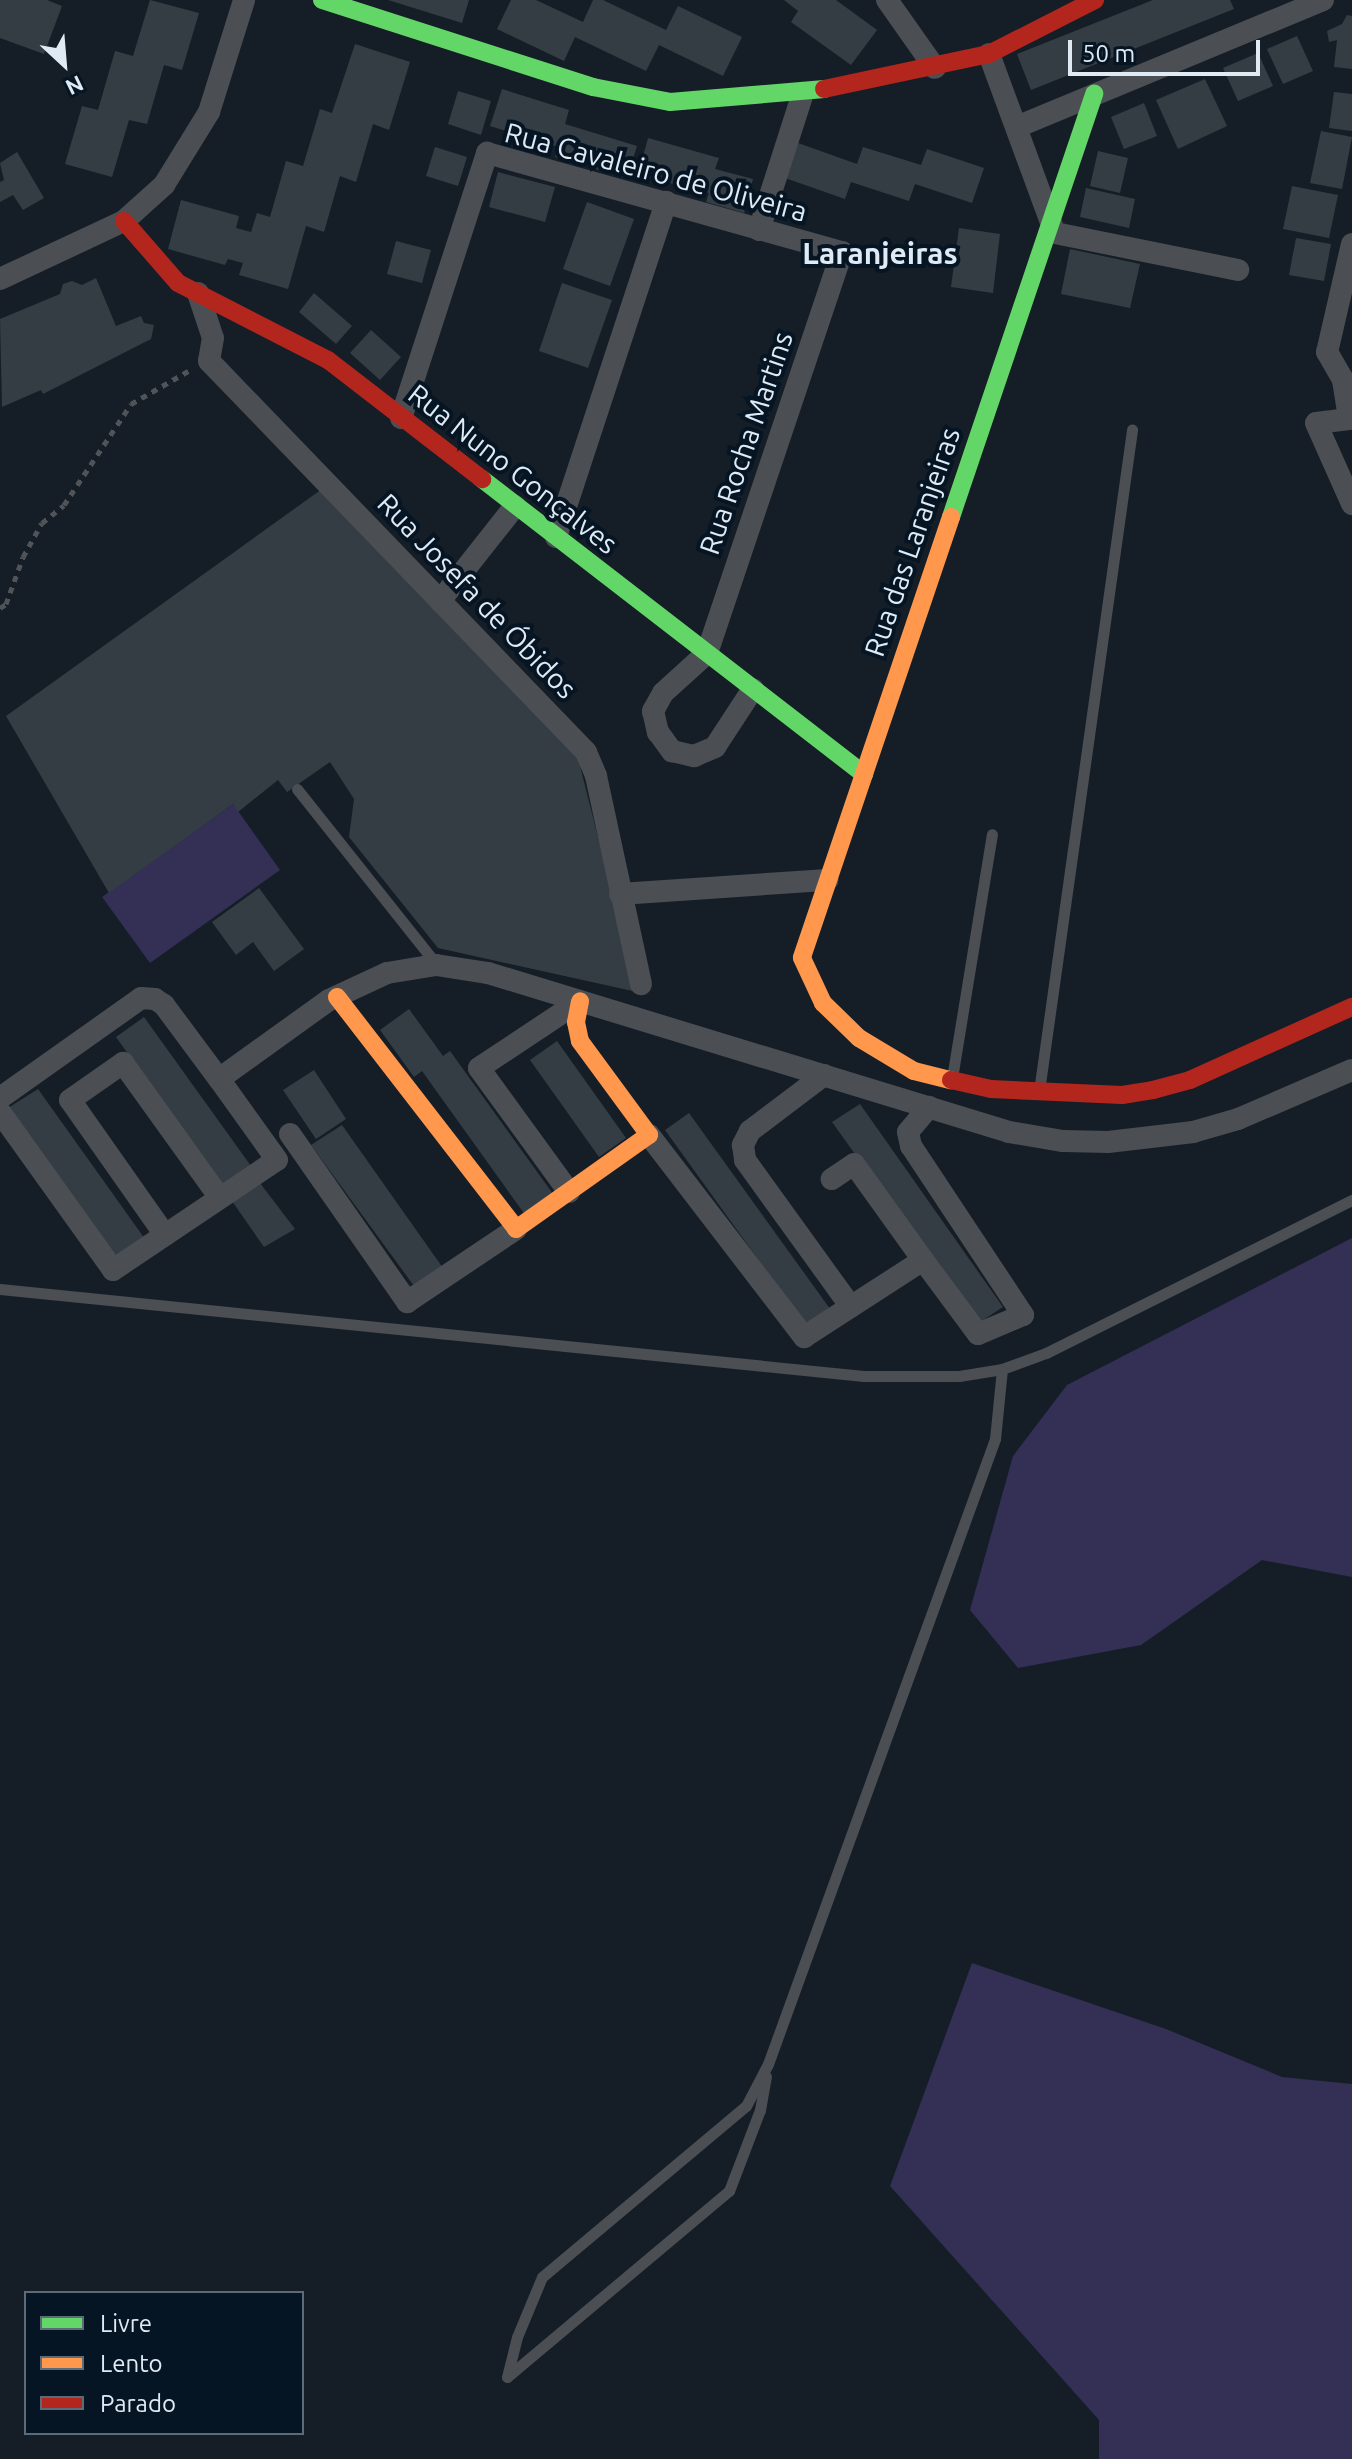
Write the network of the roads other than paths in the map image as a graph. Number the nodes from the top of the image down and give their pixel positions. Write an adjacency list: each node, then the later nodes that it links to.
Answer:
1 (244, 0): 12 (street)
2 (322, 0): 8 (street)
3 (887, 0): 7 (street)
4 (1095, 0): 6 (street)
5 (1323, 0): 9 (street)
6 (989, 54): 7 (street); 10 (street)
7 (935, 68): 8 (street)
8 (803, 93): 14 (street)
9 (1094, 94): 10 (street); 13 (street, Rua das Laranjeiras)
10 (1019, 126): 13 (street)
11 (666, 202): 14 (street, Rua Cavaleiro de Oliveira); 20 (street, Rua Cavaleiro de Oliveira); 24 (street)
12 (116, 225): 18 (street); 19 (street, Rua Nuno Gonçalves)
13 (1051, 228): 17 (street); 28 (street, Rua das Laranjeiras)
14 (759, 230): 16 (street, Rua Cavaleiro de Oliveira)
15 (1352, 244): 22 (street)
16 (842, 252): 26 (street, Rua Rocha Martins)
17 (1238, 270)
18 (0, 279)
19 (198, 293): 20 (street, Rua Nuno Gonçalves); 25 (street, Rua Josefa de Óbidos)
20 (401, 418): 23 (street, Rua Nuno Gonçalves)
21 (1132, 430): 42 (lane)
22 (1352, 504)
23 (515, 506): 24 (street, Rua Nuno Gonçalves); 25 (street)
24 (556, 537): 26 (street, Rua Nuno Gonçalves)
25 (440, 601): 32 (street, Rua Josefa de Óbidos)
26 (707, 653): 27 (street, Rua Nuno Gonçalves); 27 (street)
27 (753, 689): 28 (street, Rua Nuno Gonçalves)
28 (864, 774): 31 (street, Rua das Laranjeiras)
29 (297, 789): 33 (lane)
30 (992, 834): 41 (lane)
31 (828, 880): 32 (street); 41 (street, Rua das Laranjeiras)
32 (620, 894): 34 (street, Rua Josefa de Óbidos)
33 (436, 965): 35 (street); 36 (street)
34 (641, 984)
35 (337, 997): 40 (street); 52 (street)
36 (580, 1001): 39 (street); 47 (street); 49 (street)
37 (1352, 1007): 42 (street, Rua das Laranjeiras)
38 (1352, 1070): 44 (street)
39 (824, 1075): 44 (street); 56 (street)
40 (219, 1079): 43 (street); 50 (street)
41 (952, 1080): 42 (street, Rua das Laranjeiras)
42 (1039, 1093)
43 (0, 1098)
44 (929, 1107): 54 (street)
45 (0, 1112): 53 (street)
46 (290, 1134): 52 (street)
47 (649, 1135): 49 (street); 56 (street)
48 (832, 1179): 54 (street)
49 (569, 1192): 52 (street)
50 (220, 1198): 53 (street); 53 (street)
51 (1352, 1200): 57 (lane)
52 (516, 1229)
53 (165, 1235)
54 (923, 1260): 56 (street)
55 (0, 1289): 57 (lane)
56 (851, 1307)
57 (1002, 1369): 58 (lane)
58 (768, 2064): 58 (lane)

